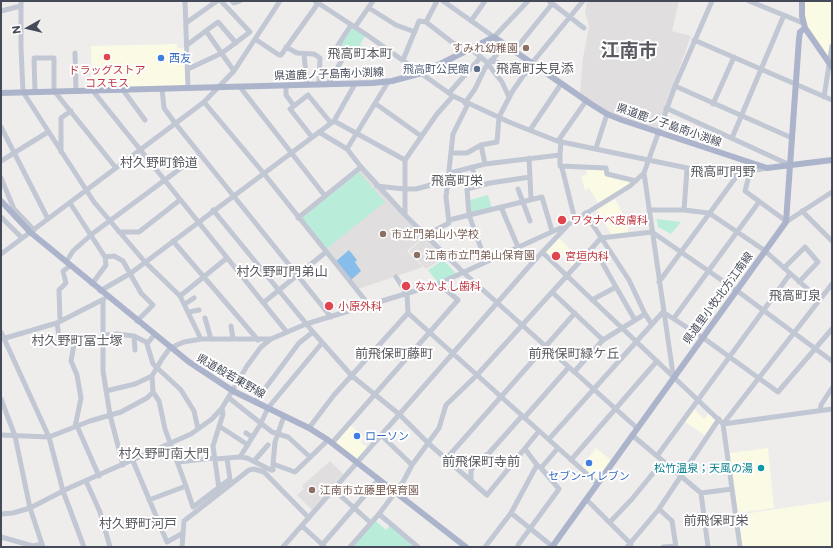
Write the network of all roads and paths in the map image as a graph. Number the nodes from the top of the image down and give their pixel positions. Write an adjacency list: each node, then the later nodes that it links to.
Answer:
1 (185, 1): 26 (street)
2 (217, 1): 26 (street)
3 (222, 1): 35 (street)
4 (232, 1): 5 (street)
5 (240, 1)
6 (280, 1): 33 (street)
7 (373, 1): 20 (street)
8 (437, 1): 24 (street)
9 (443, 1): 19 (street)
10 (485, 1): 25 (street)
11 (528, 1): 32 (street)
12 (583, 1): 23 (street)
13 (712, 1): 34 (street)
14 (749, 1): 22 (street)
15 (802, 1): 28 (main road)
16 (317, 2): 27 (street); 39 (street)
17 (550, 2): 23 (street); 41 (street)
18 (21, 4): 21 (street); 72 (street)
19 (451, 4): 25 (street)
20 (369, 8): 27 (street); 31 (street)
21 (1, 11)
22 (784, 15): 28 (street); 52 (street)
23 (570, 17): 29 (street); 49 (street)
24 (426, 22): 31 (street); 40 (street)
25 (471, 22): 32 (street)
26 (186, 24): 36 (street)
27 (353, 26): 47 (street); 57 (street)
28 (804, 26): 50 (main road); 60 (main road)
29 (584, 28)
30 (206, 31): 35 (street); 36 (street); 43 (street)
31 (415, 32): 47 (street)
32 (494, 38): 37 (main road, 県道鹿ノ子島南小渕線); 40 (main road, 県道鹿ノ子島南小渕線)
33 (255, 39): 39 (street); 53 (street)
34 (694, 40): 46 (street); 64 (street)
35 (236, 43): 43 (street)
36 (187, 45): 51 (street)
37 (505, 45): 41 (main road, 県道鹿ノ子島南小渕線); 48 (street)
38 (832, 46): 50 (street)
39 (286, 47): 44 (street)
40 (471, 50): 45 (street); 54 (main road, 県道鹿ノ子島南小渕線)
41 (514, 51): 49 (main road, 県道鹿ノ子島南小渕線)
42 (75, 53): 70 (street)
43 (221, 53): 51 (street); 53 (street)
44 (304, 54): 61 (street); 62 (street)
45 (481, 57): 48 (street); 76 (street)
46 (734, 57): 52 (street); 84 (street)
47 (403, 60): 54 (street)
48 (489, 63): 55 (street); 77 (street); 82 (street)
49 (532, 63): 55 (street); 59 (main road, 県道鹿ノ子島南小渕線)
50 (830, 65): 78 (street)
51 (188, 69): 67 (street)
52 (761, 69): 60 (street); 90 (street)
53 (234, 71): 65 (street)
54 (422, 73): 56 (main road, 県道鹿ノ子島南小渕線); 76 (street)
55 (525, 74): 77 (street)
56 (388, 82): 58 (main road, 県道鹿ノ子島南小渕線); 83 (street)
57 (328, 84): 58 (main road, 県道鹿ノ子島南小渕線); 62 (main road, 県道鹿ノ子島南小渕線)
58 (355, 84): 92 (street)
59 (562, 84): 80 (main road, 県道鹿ノ子島南小渕線); 95 (street)
60 (795, 84): 78 (street); 103 (main road)
61 (307, 85): 62 (main road, 県道鹿ノ子島南小渕線); 63 (main road, 県道鹿ノ子島南小渕線)
62 (319, 85)
63 (286, 86): 66 (main road, 県道鹿ノ子島南小渕線); 85 (street)
64 (675, 86): 84 (street); 86 (street)
65 (219, 87): 66 (main road, 県道鹿ノ子島南小渕線); 67 (main road, 県道鹿ノ子島南小渕線); 81 (street)
66 (240, 87): 110 (street)
67 (188, 88): 68 (main road, 県道鹿ノ子島南小渕線)
68 (162, 89): 69 (main road, 県道鹿ノ子島南小渕線); 93 (street)
69 (124, 90): 71 (main road, 県道鹿ノ子島南小渕線); 91 (street)
70 (76, 91): 71 (main road, 県道鹿ノ子島南小渕線); 74 (main road, 県道鹿ノ子島南小渕線)
71 (93, 91): 108 (street)
72 (23, 92): 73 (main road, 県道鹿ノ子島南小渕線); 75 (main road, 県道鹿ノ子島南小渕線); 96 (street)
73 (35, 92): 74 (main road, 県道鹿ノ子島南小渕線); 74 (street)
74 (54, 92): 87 (street)
75 (1, 93)
76 (451, 95): 82 (street); 100 (street)
77 (509, 97): 89 (street)
78 (824, 97): 79 (street)
79 (832, 100)
80 (586, 101): 88 (main road, 県道鹿ノ子島南小渕線); 104 (street)
81 (204, 102): 93 (street); 129 (street)
82 (467, 103): 89 (street); 112 (street)
83 (376, 104): 99 (street); 100 (street)
84 (713, 104): 90 (street)
85 (294, 106): 92 (street); 101 (street)
86 (666, 108): 98 (street); 102 (street)
87 (71, 111): 109 (street); 125 (street)
88 (606, 114): 98 (main road, 県道鹿ノ子島南小渕線); 106 (street)
89 (499, 117): 95 (street); 105 (street)
90 (741, 117): 102 (street); 103 (street)
91 (145, 120)
92 (333, 122): 97 (street); 99 (street)
93 (175, 123): 108 (street); 113 (street)
94 (1, 127): 111 (street)
95 (530, 130): 104 (street)
96 (48, 132): 109 (street); 111 (street)
97 (319, 132): 101 (street); 107 (street)
98 (659, 132): 117 (street); 126 (main road, 県道鹿ノ子島南小渕線)
99 (357, 134): 107 (street); 116 (street)
100 (421, 136): 116 (street)
101 (312, 137): 110 (street)
102 (732, 138): 121 (street)
103 (792, 138): 121 (main road)
104 (560, 141): 106 (street); 114 (street)
105 (481, 145): 112 (street); 120 (street)
106 (596, 148): 117 (street)
107 (347, 149): 123 (street)
108 (140, 151): 125 (street); 135 (street)
109 (61, 152): 142 (street)
110 (290, 152): 129 (street); 145 (street)
111 (14, 153): 119 (street); 163 (street)
112 (451, 153): 130 (street)
113 (200, 154): 135 (street); 144 (street)
114 (560, 155): 115 (street); 122 (street)
115 (529, 158): 120 (street); 133 (street)
116 (405, 160): 140 (street)
117 (650, 160): 127 (street); 131 (street)
118 (832, 160): 121 (main road, 県道鹿ノ子島南小渕線)
119 (1, 161)
120 (485, 164): 124 (street)
121 (790, 165): 126 (main road, 県道鹿ノ子島南小渕線); 167 (main road)
122 (560, 166): 137 (street); 165 (street)
123 (361, 167): 138 (street); 145 (street)
124 (472, 167): 130 (street); 139 (street)
125 (116, 168): 142 (street)
126 (767, 168): 128 (street)
127 (687, 169): 132 (street); 155 (street)
128 (750, 172): 132 (street); 150 (street)
129 (263, 173): 144 (street); 162 (street)
130 (450, 173): 136 (street)
131 (644, 173): 137 (street); 154 (street)
132 (739, 173): 158 (street)
133 (530, 177): 139 (street); 146 (street)
134 (1, 178): 171 (street)
135 (164, 180): 147 (street); 168 (street)
136 (449, 180): 140 (street); 164 (street)
137 (636, 181): 157 (street)
138 (377, 186): 140 (street); 159 (street)
139 (478, 186): 160 (street)
140 (404, 189): 159 (street)
141 (518, 189): 149 (street)
142 (87, 191): 151 (street); 168 (street)
143 (831, 191): 156 (street)
144 (234, 195): 153 (street); 197 (street)
145 (325, 196): 162 (street)
146 (531, 199): 149 (street); 172 (street)
147 (180, 200): 169 (street); 174 (street)
148 (1, 201): 171 (main road, 県道般若東野線)
149 (522, 201): 152 (street); 166 (street)
150 (759, 202): 167 (street); 173 (street)
151 (70, 203): 163 (street); 176 (street)
152 (501, 207): 160 (street); 182 (street)
153 (213, 210): 169 (street); 209 (street)
154 (649, 210): 155 (street); 175 (street)
155 (684, 210): 158 (street)
156 (802, 211): 167 (street); 181 (street)
157 (585, 213): 165 (street); 179 (street)
158 (709, 213): 173 (street); 186 (street)
159 (405, 215): 177 (street)
160 (469, 215): 164 (street); 191 (street)
161 (1, 217): 178 (street)
162 (298, 218): 184 (street)
163 (48, 219): 171 (street)
164 (449, 220): 177 (street)
165 (575, 220): 170 (street)
166 (530, 221)
167 (786, 221): 183 (main road, 県道里小牧北方江南線)
168 (110, 222): 174 (street); 176 (street)
169 (198, 222): 180 (street); 189 (street)
170 (569, 224): 172 (street); 185 (street)
171 (32, 231): 178 (street); 192 (main road, 県道般若東野線)
172 (552, 231): 182 (street)
173 (737, 231): 183 (street); 195 (street)
174 (119, 232): 190 (street)
175 (652, 232): 179 (street); 186 (street); 203 (street)
176 (91, 235): 188 (street); 192 (street)
177 (426, 235): 198 (street)
178 (22, 238): 187 (street)
179 (601, 238): 200 (street); 229 (street)
180 (173, 241): 190 (street); 201 (street)
181 (832, 241)
182 (518, 247): 191 (street)
183 (764, 250): 194 (street); 210 (main road, 県道里小牧北方江南線)
184 (326, 252): 197 (street); 222 (street)
185 (542, 252): 200 (street); 220 (street)
186 (682, 253): 195 (street); 203 (street)
187 (1, 254)
188 (105, 258): 196 (street); 205 (street)
189 (227, 258): 201 (street); 219 (street)
190 (145, 262): 196 (street); 214 (street)
191 (486, 262): 198 (street)
192 (68, 264): 205 (main road, 県道般若東野線); 235 (street)
193 (603, 264): 208 (street)
194 (784, 268): 199 (street); 204 (street)
195 (707, 271): 210 (street); 232 (street)
196 (131, 273): 211 (street); 234 (street)
197 (298, 273): 209 (street); 230 (street)
198 (464, 273): 206 (street); 220 (street)
199 (790, 274): 204 (street); 224 (street)
200 (567, 276): 212 (street); 217 (street)
201 (204, 277): 214 (street); 256 (street)
202 (396, 277): 213 (street)
203 (659, 282): 227 (street)
204 (799, 282): 218 (street)
205 (92, 284): 211 (main road, 県道般若東野線)
206 (439, 284): 213 (street); 244 (street)
207 (832, 284): 218 (street)
208 (616, 286): 217 (street); 233 (street)
209 (278, 290): 219 (street); 237 (street)
210 (736, 290): 224 (street); 250 (main road, 県道里小牧北方江南線)
211 (100, 291): 216 (main road, 県道般若東野線)
212 (552, 292): 228 (street); 238 (street)
213 (407, 294): 222 (street); 226 (street)
214 (180, 296): 221 (street)
215 (194, 298): 221 (street)
216 (105, 299): 234 (main road, 県道般若東野線); 235 (street); 247 (street)
217 (592, 300): 240 (street)
218 (820, 300): 246 (street)
219 (263, 303): 241 (street)
220 (497, 303): 238 (street); 265 (street)
221 (185, 304): 225 (street)
222 (368, 306): 230 (street)
223 (199, 310): 225 (street)
224 (764, 311): 246 (street); 266 (street)
225 (189, 312): 252 (street)
226 (408, 312): 244 (street); 274 (street)
227 (663, 312): 232 (street); 236 (street); 275 (street)
228 (575, 313): 257 (street); 261 (street)
229 (645, 314): 233 (street); 236 (street)
230 (331, 317): 237 (street)
231 (205, 318): 253 (street)
232 (674, 318): 250 (street)
233 (635, 320): 240 (street)
234 (137, 321): 248 (main road, 県道般若東野線)
235 (58, 322): 251 (street); 300 (street)
236 (651, 322): 258 (street)
237 (306, 324): 241 (street); 243 (street)
238 (522, 325): 261 (street); 272 (street)
239 (231, 326): 254 (street)
240 (622, 328): 257 (street); 258 (street)
241 (286, 331): 255 (street)
242 (1, 332): 251 (street)
243 (313, 332): 260 (street); 287 (street)
244 (430, 332): 265 (street); 282 (street)
245 (831, 332): 263 (street)
246 (794, 333): 263 (street); 276 (street)
247 (103, 335): 249 (street); 279 (street)
248 (154, 335): 259 (street); 262 (main road, 県道般若東野線)
249 (134, 336): 259 (street); 264 (street)
250 (702, 337): 266 (street); 275 (main road, 県道里小牧北方江南線)
251 (2, 338): 312 (street)
252 (201, 339): 253 (street); 262 (street)
253 (212, 339): 254 (street)
254 (233, 339): 256 (street)
255 (271, 339): 256 (street); 280 (street)
256 (258, 340)
257 (603, 340): 271 (street)
258 (636, 341): 267 (street); 277 (street)
259 (148, 343): 270 (street)
260 (322, 343): 274 (street); 289 (street)
261 (546, 346): 269 (street); 283 (street)
262 (170, 348): 270 (street); 280 (main road, 県道般若東野線)
263 (816, 349): 268 (street); 276 (street)
264 (135, 350)
265 (453, 353): 272 (street); 293 (street)
266 (730, 358): 276 (street); 286 (street)
267 (657, 361): 275 (street); 290 (street)
268 (832, 361)
269 (568, 367): 271 (street); 296 (street)
270 (157, 368): 273 (street); 304 (street)
271 (574, 372): 277 (street)
272 (477, 375): 283 (street); 316 (street)
273 (152, 376): 279 (street); 281 (street)
274 (352, 376): 282 (street); 302 (street)
275 (674, 376): 286 (street); 303 (main road, 県道里小牧北方江南線)
276 (758, 379): 299 (street)
277 (593, 388): 290 (street); 314 (street)
278 (832, 388): 292 (street)
279 (106, 391): 294 (street)
280 (234, 391): 284 (street); 287 (main road, 県道般若東野線)
281 (153, 392): 294 (street); 317 (street)
282 (375, 394): 293 (street); 315 (street)
283 (501, 396): 296 (street); 327 (street)
284 (229, 398): 288 (street); 298 (street)
285 (1, 399): 311 (street)
286 (699, 400): 297 (street); 322 (street)
287 (255, 402): 289 (main road, 県道般若東野線)
288 (222, 408): 301 (street); 304 (street)
289 (268, 408): 295 (main road, 県道般若東野線); 298 (street)
290 (615, 408): 303 (street); 328 (street)
291 (832, 409): 292 (street)
292 (820, 410): 299 (street)
293 (399, 414): 310 (street); 316 (street)
294 (110, 415): 300 (street); 336 (street)
295 (284, 416): 302 (main road, 県道般若東野線); 307 (street)
296 (523, 417): 305 (street); 341 (street)
297 (719, 419): 299 (street); 339 (street)
298 (261, 424): 307 (street); 313 (street)
299 (723, 424): 346 (street)
300 (76, 426): 312 (street); 338 (street)
301 (220, 426): 318 (street); 325 (street)
302 (309, 428): 315 (main road, 県道般若東野線)
303 (637, 428): 308 (main road, 県道里小牧北方江南線)
304 (198, 429): 317 (street)
305 (539, 432): 314 (street); 321 (street)
306 (246, 433): 313 (street)
307 (278, 434): 324 (street); 334 (street)
308 (632, 434): 322 (street); 343 (main road, 県道里小牧北方江南線)
309 (1, 435): 311 (street)
310 (381, 435): 331 (street); 335 (street)
311 (15, 436): 312 (street); 354 (street)
312 (49, 437): 348 (street)
313 (252, 437): 318 (street)
314 (548, 439): 320 (street)
315 (330, 441): 324 (street); 331 (main road, 県道般若東野線)
316 (428, 443): 327 (street); 335 (street)
317 (171, 444): 329 (street); 333 (street)
318 (248, 444): 323 (street)
319 (268, 445): 330 (street)
320 (558, 448): 328 (street); 337 (street)
321 (525, 449): 337 (street); 341 (street)
322 (657, 456): 332 (street)
323 (240, 457): 325 (street); 330 (street)
324 (310, 457): 334 (street)
325 (214, 458): 333 (street); 345 (street)
326 (227, 459): 345 (street)
327 (446, 459): 341 (street)
328 (571, 460): 343 (street)
329 (133, 461): 336 (street); 353 (street)
330 (254, 461): 334 (street)
331 (357, 461): 340 (main road, 県道般若東野線); 347 (street)
332 (663, 461): 339 (street); 361 (street)
333 (178, 462): 344 (street)
334 (273, 464)
335 (412, 464): 349 (street)
336 (123, 465): 338 (street)
337 (539, 467): 357 (street); 364 (street)
338 (99, 476): 342 (street)
339 (681, 476): 350 (street); 356 (street)
340 (379, 478): 349 (main road, 県道般若東野線); 355 (street)
341 (471, 480)
342 (86, 481): 348 (street); 373 (street)
343 (597, 483): 352 (main road, 県道里小牧北方江南線)
344 (186, 486): 345 (street); 353 (street)
345 (219, 488): 351 (street)
346 (732, 489): 350 (street); 383 (street)
347 (333, 490): 355 (street); 360 (street)
348 (62, 491): 354 (street); 372 (street)
349 (394, 492): 359 (street); 378 (main road, 県道般若東野線)
350 (701, 493): 382 (street)
351 (219, 494): 360 (street); 365 (street)
352 (586, 499): 361 (street); 371 (main road, 県道里小牧北方江南線)
353 (149, 500): 365 (street)
354 (30, 508): 358 (street); 369 (street)
355 (354, 509): 362 (street); 370 (street)
356 (659, 509): 368 (street); 381 (street)
357 (511, 513): 364 (street); 379 (street)
358 (1, 514)
359 (379, 514): 362 (street); 377 (street)
360 (309, 518): 363 (street)
361 (610, 522): 368 (street)
362 (371, 523): 376 (street)
363 (302, 526): 370 (street); 375 (street)
364 (531, 529): 367 (street); 371 (street)
365 (183, 533): 374 (street)
366 (1, 537): 369 (street)
367 (518, 545)
368 (629, 545)
369 (43, 546)
370 (323, 546)
371 (552, 546)
372 (84, 547)
373 (110, 547)
374 (182, 547)
375 (283, 547)
376 (350, 547)
377 (418, 547)
378 (466, 547)
379 (485, 547)
380 (663, 547): 381 (street)
381 (676, 547)
382 (708, 547)
383 (740, 547)

